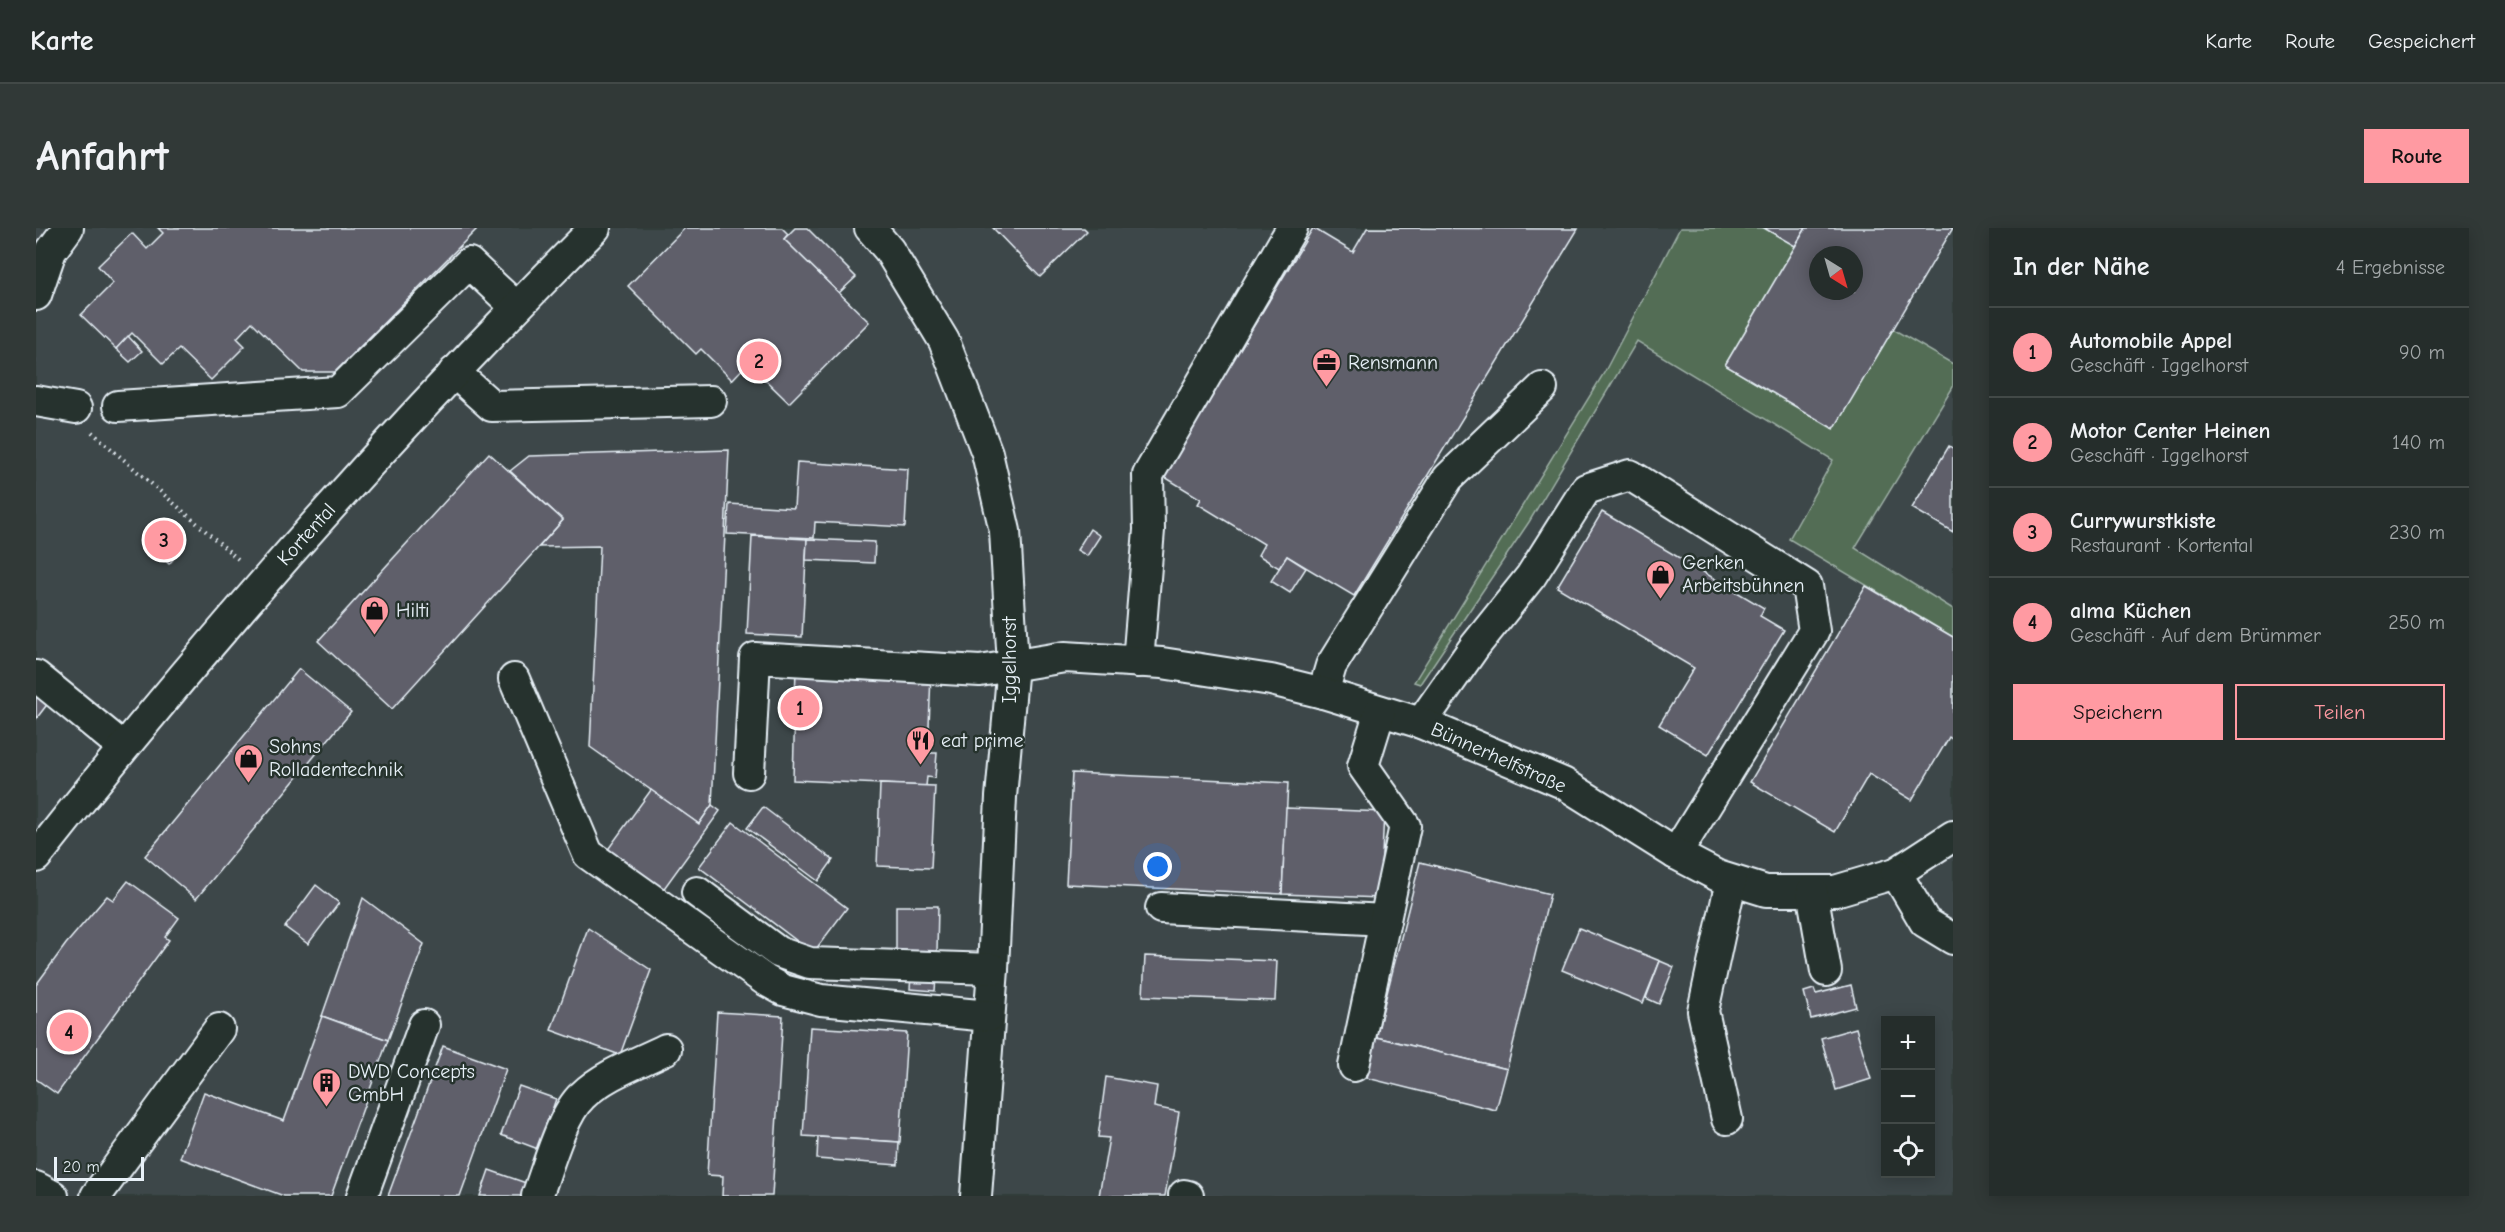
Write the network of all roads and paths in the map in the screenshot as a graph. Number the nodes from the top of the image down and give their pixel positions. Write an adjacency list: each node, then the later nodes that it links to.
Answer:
1 (68, 228): 5 (street)
2 (595, 228): 6 (street, Kortental)
3 (870, 228): 15 (street, Iggelhorst)
4 (1292, 228): 14 (street)
5 (36, 295)
6 (516, 307): 7 (street, Kortental); 11 (street)
7 (454, 372): 10 (street); 21 (street, Kortental)
8 (1542, 388): 18 (street)
9 (36, 401): 12 (street)
10 (711, 401)
11 (118, 406)
12 (76, 408): 13 (path)
13 (238, 560)
14 (1138, 662): 15 (street, Bünnerhelfstraße); 18 (street, Bünnerhelfstraße)
15 (1013, 665): 22 (street, Bünnerhelfstraße); 33 (street, Iggelhorst)
16 (36, 676): 21 (street)
17 (514, 679): 35 (street)
18 (1323, 693): 19 (street, Bünnerhelfstraße)
19 (1380, 711): 20 (street, Bünnerhelfstraße); 31 (street)
20 (1421, 723): 24 (street, Bünnerhelfstraße); 24 (street)
21 (123, 747): 25 (street, Kortental)
22 (749, 773)
23 (1953, 836): 26 (street, Bünnerhelfstraße)
24 (1676, 854): 27 (street, Bünnerhelfstraße)
25 (36, 857)
26 (1896, 873): 28 (street, Bünnerhelfstraße); 32 (street)
27 (1731, 881): 28 (street, Bünnerhelfstraße); 40 (street)
28 (1812, 891): 34 (street)
29 (697, 892): 33 (street)
30 (1161, 908): 31 (street)
31 (1386, 921): 39 (street)
32 (1953, 939)
33 (993, 969): 35 (street, Iggelhorst)
34 (1826, 970)
35 (989, 1016): 46 (street, Iggelhorst)
36 (424, 1025): 44 (street)
37 (219, 1029): 43 (street)
38 (666, 1049): 45 (street)
39 (1354, 1066)
40 (1727, 1119)
41 (36, 1187): 42 (street)
42 (53, 1196)
43 (96, 1196)
44 (362, 1196)
45 (537, 1196)
46 (976, 1196)

